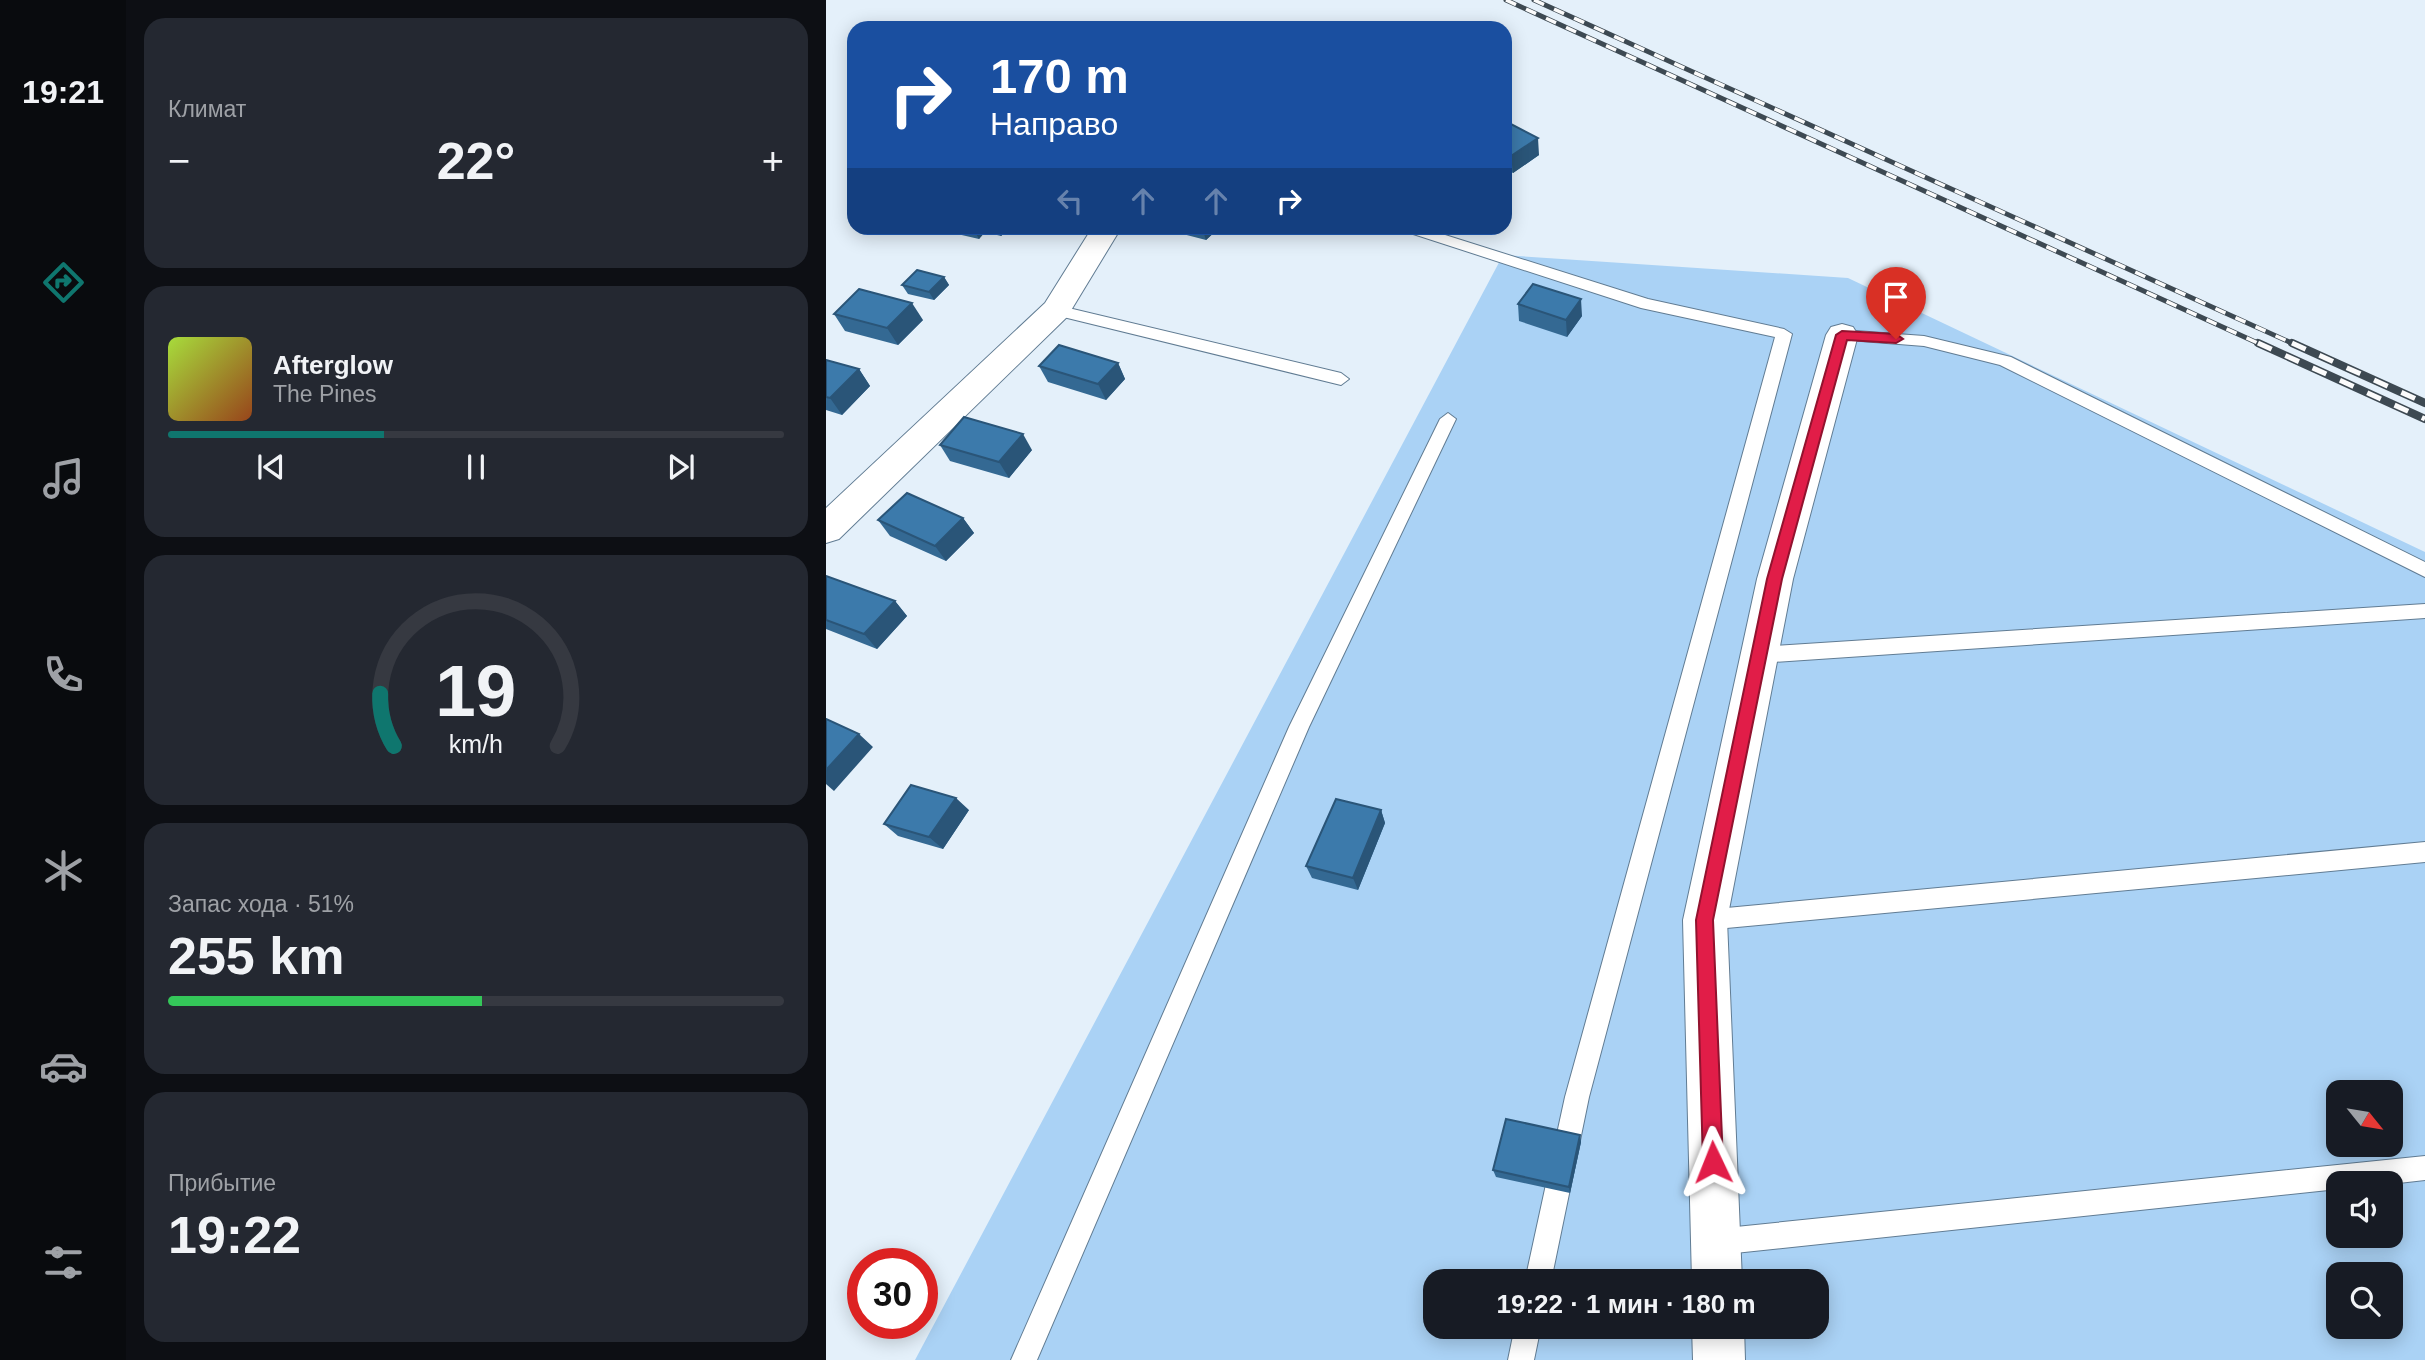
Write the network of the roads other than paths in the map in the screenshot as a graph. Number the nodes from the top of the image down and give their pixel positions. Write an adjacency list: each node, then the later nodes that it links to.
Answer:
1 (1102, 235): 3 (street)
2 (1431, 235): 15 (lane)
3 (1056, 310): 5 (lane); 7 (street)
4 (1842, 335): 8 (lane); 10 (street)
5 (1341, 379)
6 (1448, 419): 18 (lane)
7 (826, 528)
8 (2425, 569)
9 (2425, 611): 10 (lane)
10 (1759, 655): 12 (street)
11 (2425, 852): 12 (lane)
12 (1704, 920): 14 (street)
13 (2425, 1168): 14 (lane)
14 (1716, 1262)
15 (1541, 1269)
16 (1525, 1339): 19 (lane)
17 (1718, 1339): 20 (street)
18 (1024, 1360)
19 (1521, 1360)
20 (1719, 1360)

